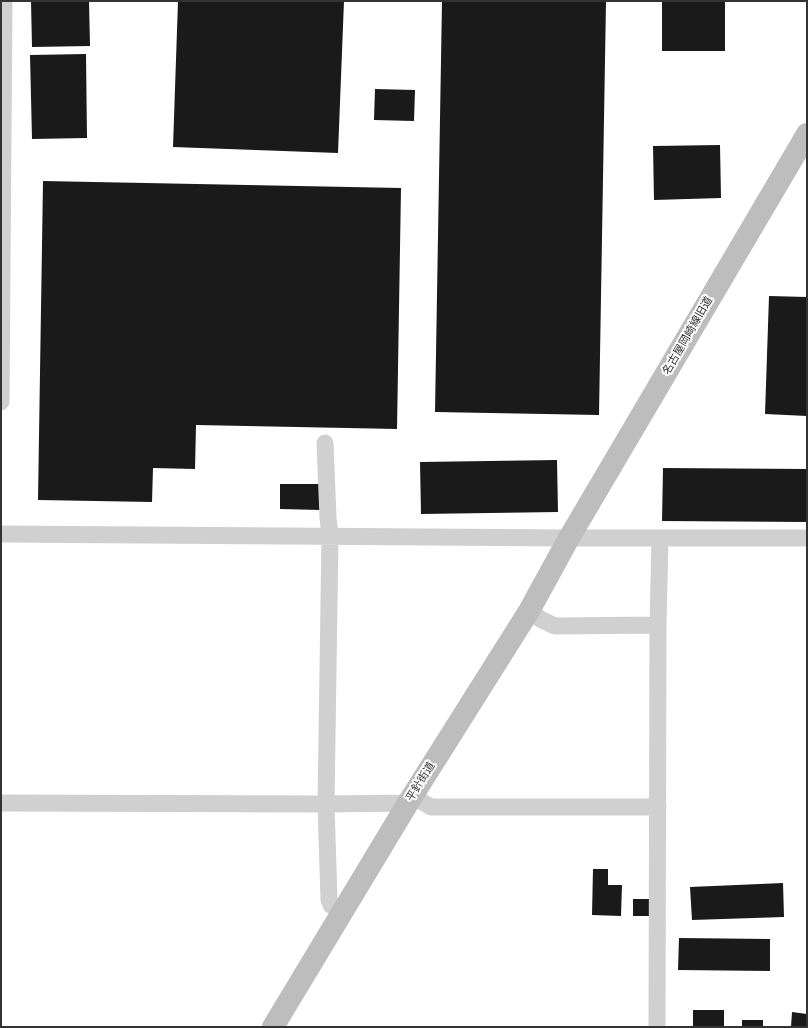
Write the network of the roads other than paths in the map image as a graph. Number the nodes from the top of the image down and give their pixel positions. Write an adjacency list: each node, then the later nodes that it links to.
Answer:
1 (4, 1): 3 (street)
2 (807, 134): 7 (street, 名古屋岡崎線旧道)
3 (1, 402)
4 (325, 443): 6 (street)
5 (1, 534): 6 (street)
6 (330, 535): 7 (street); 14 (street)
7 (569, 538): 8 (street); 10 (street, 平針街道)
8 (660, 538): 9 (street); 11 (street)
9 (807, 538)
10 (529, 611): 11 (street); 12 (street, 平針街道)
11 (658, 625): 15 (street)
12 (410, 799): 14 (street); 15 (street); 16 (street, 平針街道)
13 (1, 803): 14 (street)
14 (326, 804): 16 (street)
15 (658, 807): 18 (street)
16 (342, 912): 17 (street, 平針街道)
17 (273, 1027)
18 (657, 1027)

